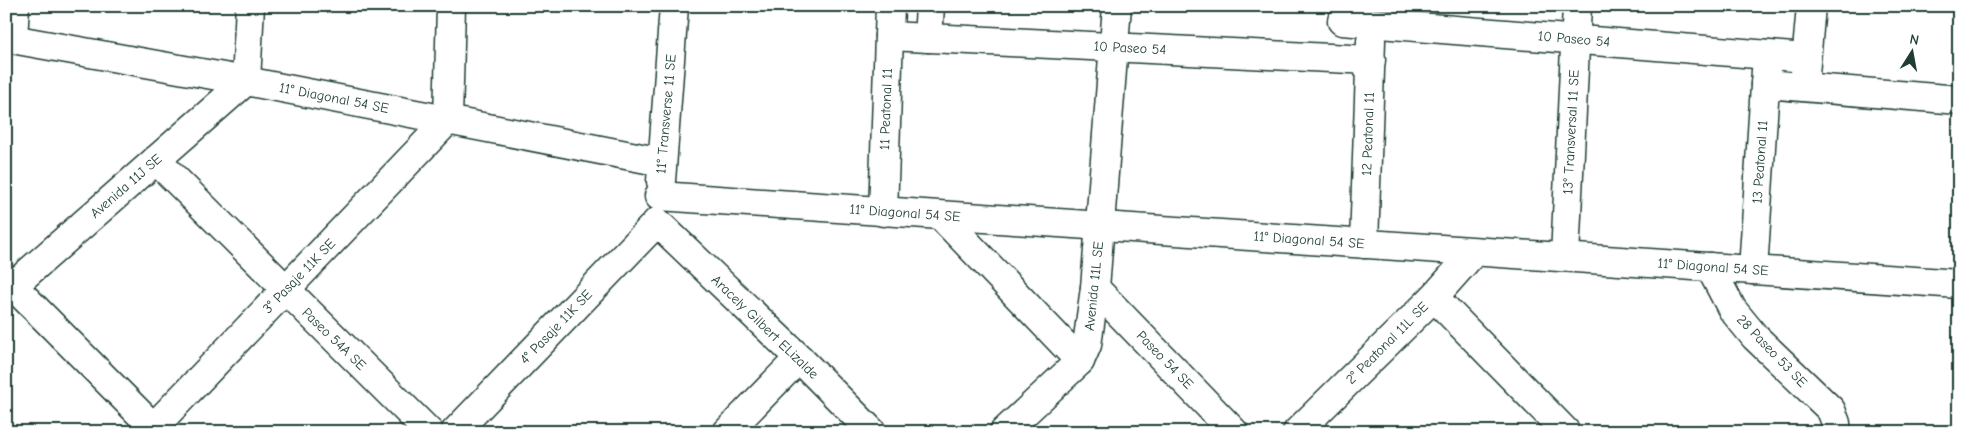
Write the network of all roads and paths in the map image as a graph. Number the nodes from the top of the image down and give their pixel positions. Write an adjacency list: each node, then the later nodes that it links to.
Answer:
1 (14, 6): 13 (street)
2 (250, 6): 21 (street)
3 (452, 6): 25 (street)
4 (674, 6): 27 (street, 11° Transverse 11 SE)
5 (890, 6): 12 (street, 11 Peatonal 11)
6 (930, 6): 14 (street)
7 (1117, 6): 16 (street, Avenida 11L SE)
8 (1578, 6): 15 (street, 13° Transversal 11 SE)
9 (1811, 6): 19 (street)
10 (1342, 14): 11 (street, 10 Paseo 54); 18 (street)
11 (1372, 24): 15 (street, 10 Paseo 54); 20 (street, 12 Peatonal 11)
12 (889, 36): 14 (street, 10 Paseo 54); 29 (street, 11 Peatonal 11)
13 (10, 38): 21 (street, 11° Diagonal 54 SE)
14 (928, 38): 16 (street, 10 Paseo 54)
15 (1576, 39): 17 (street, 10 Paseo 54); 34 (street, 13° Transversal 11 SE)
16 (1114, 47): 18 (street, 10 Paseo 54); 31 (street, Avenida 11L SE)
17 (1768, 55): 19 (street, 10 Paseo 54); 22 (street, 13 Peatonal 11)
18 (1340, 58): 20 (street, 10 Paseo 54)
19 (1806, 58): 23 (street)
20 (1371, 60): 32 (street, 12 Peatonal 11)
21 (246, 81): 25 (street, 11° Diagonal 54 SE); 26 (street, Avenida 11J SE)
22 (1765, 84): 23 (street); 36 (street, 13 Peatonal 11)
23 (1804, 88): 24 (street)
24 (1959, 100)
25 (448, 120): 27 (street, 11° Diagonal 54 SE); 40 (street, 3° Pasaje 11K SE)
26 (156, 160): 38 (street, Avenida 11J SE); 40 (street, Paseo 54A SE)
27 (662, 162): 28 (street, 11° Transverse 11 SE)
28 (658, 210): 29 (street, 11° Diagonal 54 SE); 42 (street, Aracely Gilbert ELizalde); 46 (street, 4° Pasaje 11K SE)
29 (883, 212): 30 (street, 11° Diagonal 54 SE)
30 (941, 216): 31 (street, 11° Diagonal 54 SE); 43 (street)
31 (1100, 226): 32 (street, 11° Diagonal 54 SE); 39 (street, Avenida 11L SE)
32 (1364, 244): 33 (street, 11° Diagonal 54 SE)
33 (1474, 252): 34 (street, 11° Diagonal 54 SE); 41 (street, 2° Peatonal 11L SE)
34 (1564, 257): 35 (street, 11° Diagonal 54 SE)
35 (1710, 267): 36 (street, 11° Diagonal 54 SE); 53 (street, 28 Paseo 53 SE)
36 (1753, 270): 37 (street, 11° Diagonal 54 SE)
37 (1959, 284)
38 (9, 286): 44 (street)
39 (1095, 288): 43 (street, Avenida 11L SE); 50 (street, Paseo 54 SE)
40 (285, 290): 44 (street, 3° Pasaje 11K SE); 45 (street, Paseo 54A SE)
41 (1434, 297): 51 (street, 2° Peatonal 11L SE); 52 (street)
42 (798, 358): 47 (street); 48 (street, Aracely Gilbert ELizalde)
43 (1080, 361): 49 (street, Avenida 11L SE)
44 (154, 430)
45 (429, 432)
46 (455, 432)
47 (727, 432)
48 (872, 432)
49 (1004, 432)
50 (1234, 432)
51 (1297, 432)
52 (1566, 432)
53 (1836, 432)

